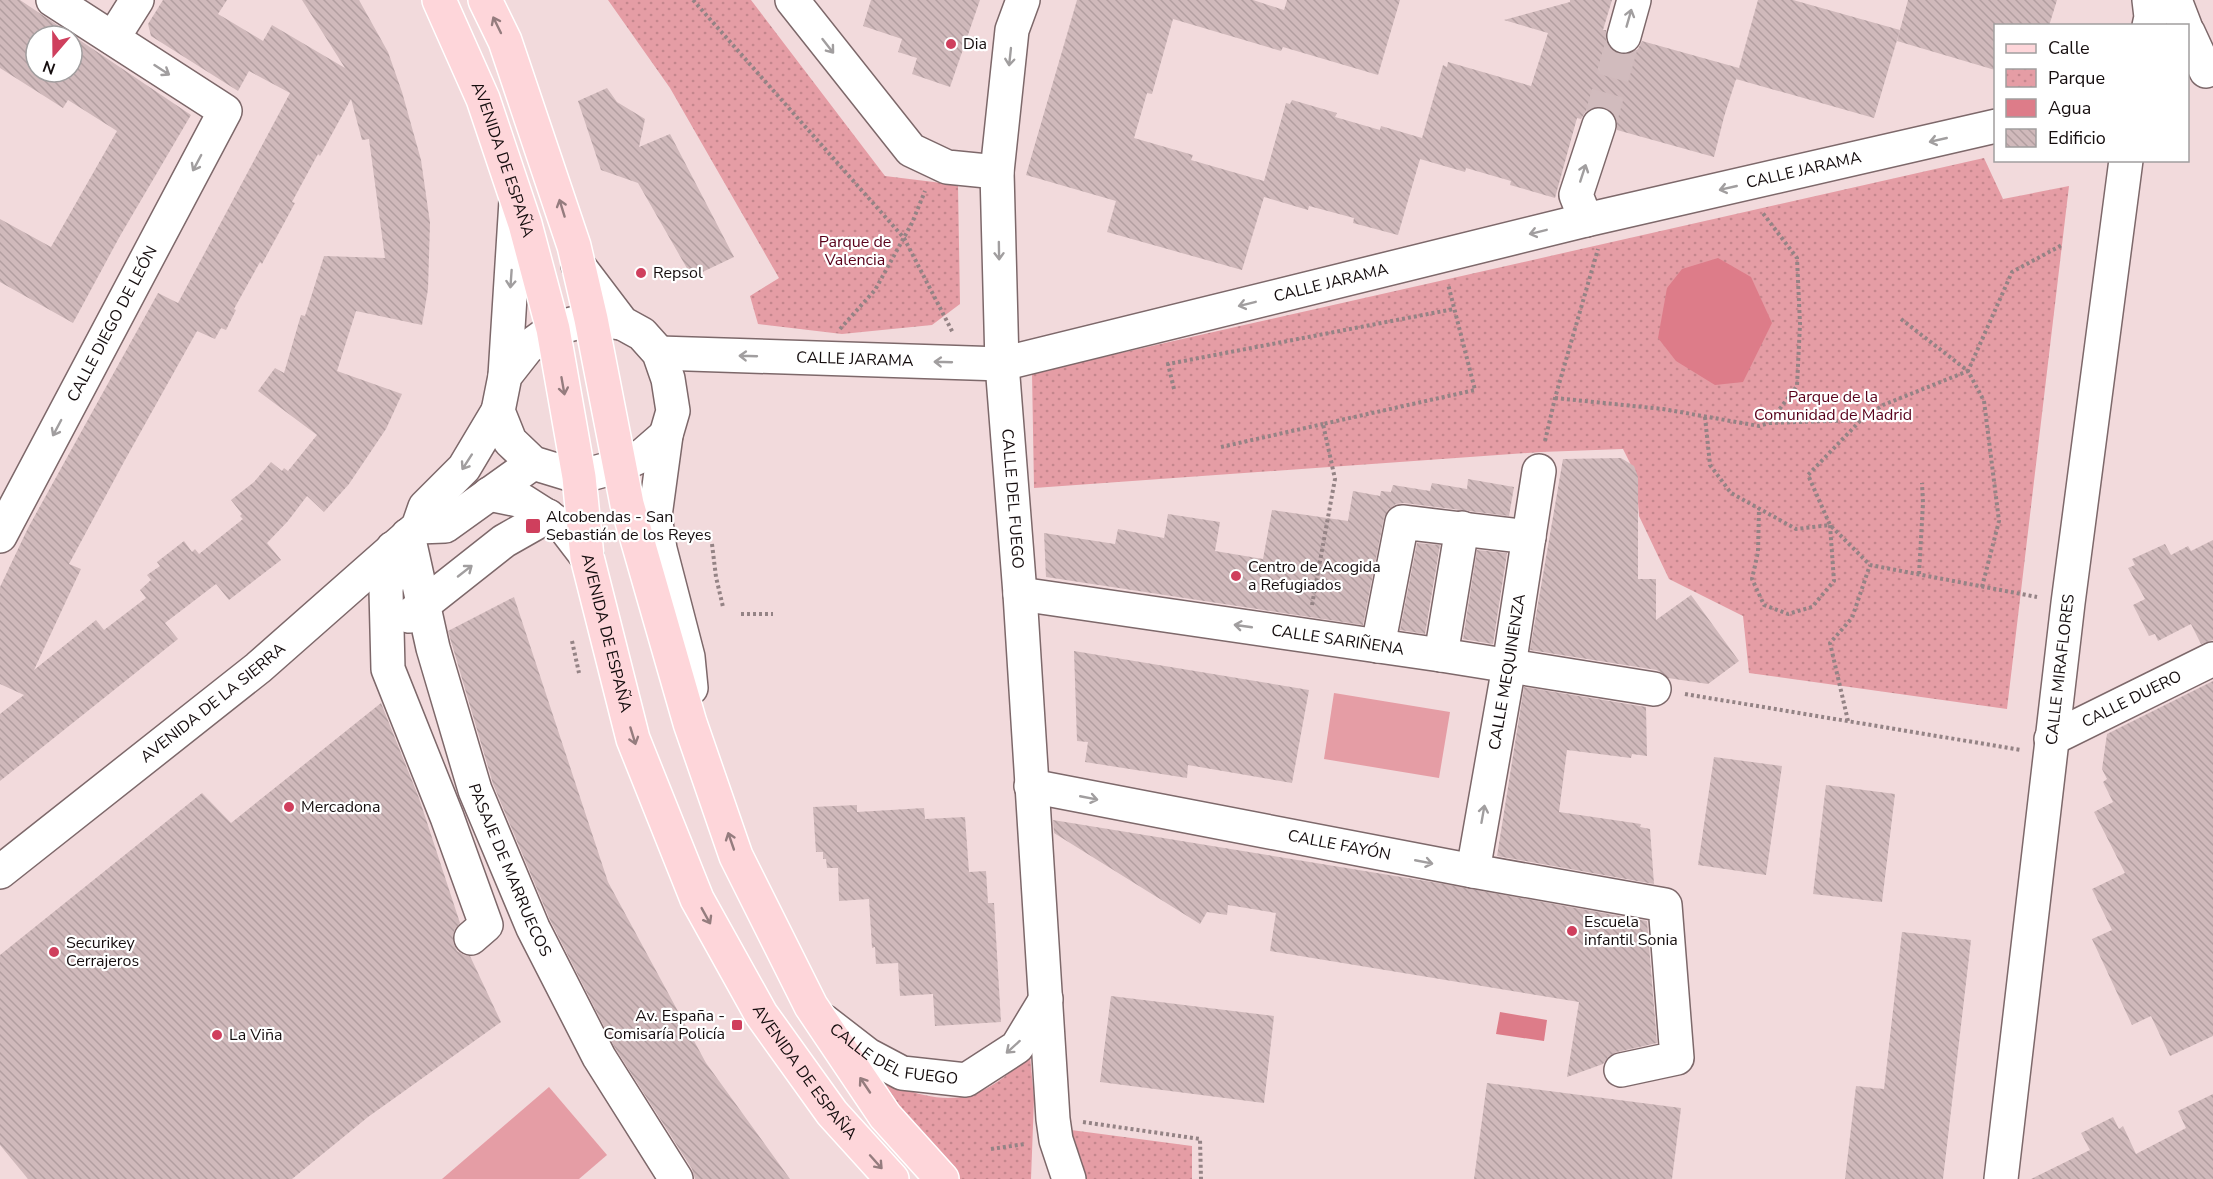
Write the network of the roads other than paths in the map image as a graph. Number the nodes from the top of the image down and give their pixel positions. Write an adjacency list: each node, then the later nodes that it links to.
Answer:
1 (53, 0): 14 (street)
2 (137, 0): 14 (street)
3 (439, 0): 20 (main road, AVENIDA DE ESPAÑA)
4 (485, 0): 22 (main road, one-way to 4)
5 (792, 0): 19 (street, one-way to 19)
6 (1023, 0): 19 (street, CALLE DEL FUEGO, one-way to 19)
7 (1634, 0): 12 (street, one-way to 7)
8 (2149, 0): 10 (street)
9 (2175, 0): 11 (street)
10 (2149, 24)
11 (2184, 24)
12 (1624, 36)
13 (2189, 37): 15 (street)
14 (113, 38): 36 (street, CALLE DIEGO DE LEÓN, one-way to 36)
15 (2202, 73)
16 (1599, 125): 21 (street, one-way to 16)
17 (1994, 126): 21 (street, CALLE JARAMA, one-way to 21)
18 (2124, 166): 49 (street, CALLE MIRAFLORES)
19 (997, 172): 25 (street, CALLE DEL FUEGO, one-way to 25)
20 (516, 199): 23 (main road, AVENIDA DE ESPAÑA); 26 (street, one-way to 26)
21 (1596, 218): 25 (street, CALLE JARAMA, one-way to 25)
22 (606, 321): 23 (street); 24 (street); 30 (main road)
23 (553, 329): 26 (street); 32 (main road, AVENIDA DE ESPAÑA, one-way to 32)
24 (659, 353): 25 (street, CALLE JARAMA, one-way to 24); 28 (street)
25 (1002, 364): 40 (street, CALLE DEL FUEGO)
26 (504, 376): 27 (street)
27 (498, 411): 29 (street); 37 (street, AVENIDA DE LA SIERRA, one-way to 37)
28 (666, 435): 30 (street); 48 (street)
29 (533, 463): 32 (street); 33 (street)
30 (619, 466): 32 (street); 48 (main road)
31 (1539, 471): 38 (street, CALLE MEQUINENZA)
32 (579, 477): 39 (main road, AVENIDA DE ESPAÑA)
33 (489, 494): 34 (street); 37 (street)
34 (548, 516): 39 (street); 41 (street, one-way to 34)
35 (1462, 528): 38 (street); 42 (street); 43 (street)
36 (0, 536)
37 (407, 537): 41 (street, PASAJE DE MARRUECOS); 45 (street); 52 (street, AVENIDA DE LA SIERRA)
38 (1529, 537): 46 (street, CALLE MEQUINENZA)
39 (587, 557): 59 (main road, AVENIDA DE ESPAÑA, one-way to 59)
40 (1020, 594): 42 (street, CALLE SARIÑENA, one-way to 40); 50 (street, CALLE DEL FUEGO)
41 (424, 604): 45 (street); 58 (street, PASAJE DE MARRUECOS)
42 (1378, 646): 43 (street, CALLE SARIÑENA)
43 (1441, 655): 46 (street, CALLE SARIÑENA)
44 (2213, 658): 49 (street, CALLE DUERO)
45 (388, 664): 53 (street)
46 (1509, 666): 47 (street, CALLE SARIÑENA); 51 (street, CALLE MEQUINENZA, one-way to 46)
47 (1654, 689)
48 (690, 723): 55 (main road, one-way to 48)
49 (2050, 747): 63 (street, CALLE MIRAFLORES)
50 (1031, 786): 51 (street, CALLE FAYÓN, one-way to 51); 54 (street, CALLE DEL FUEGO)
51 (1473, 871): 56 (street, CALLE FAYÓN)
52 (0, 872)
53 (471, 938)
54 (1046, 999): 55 (street, CALLE DEL FUEGO, one-way to 55); 57 (street, CALLE DEL FUEGO)
55 (819, 1017): 60 (main road, one-way to 55)
56 (1621, 1070)
57 (1055, 1130): 61 (street, CALLE DEL FUEGO); 62 (street, CALLE DEL FUEGO)
58 (676, 1179)
59 (891, 1179)
60 (942, 1179)
61 (1050, 1179)
62 (1069, 1179)
63 (2001, 1179)

